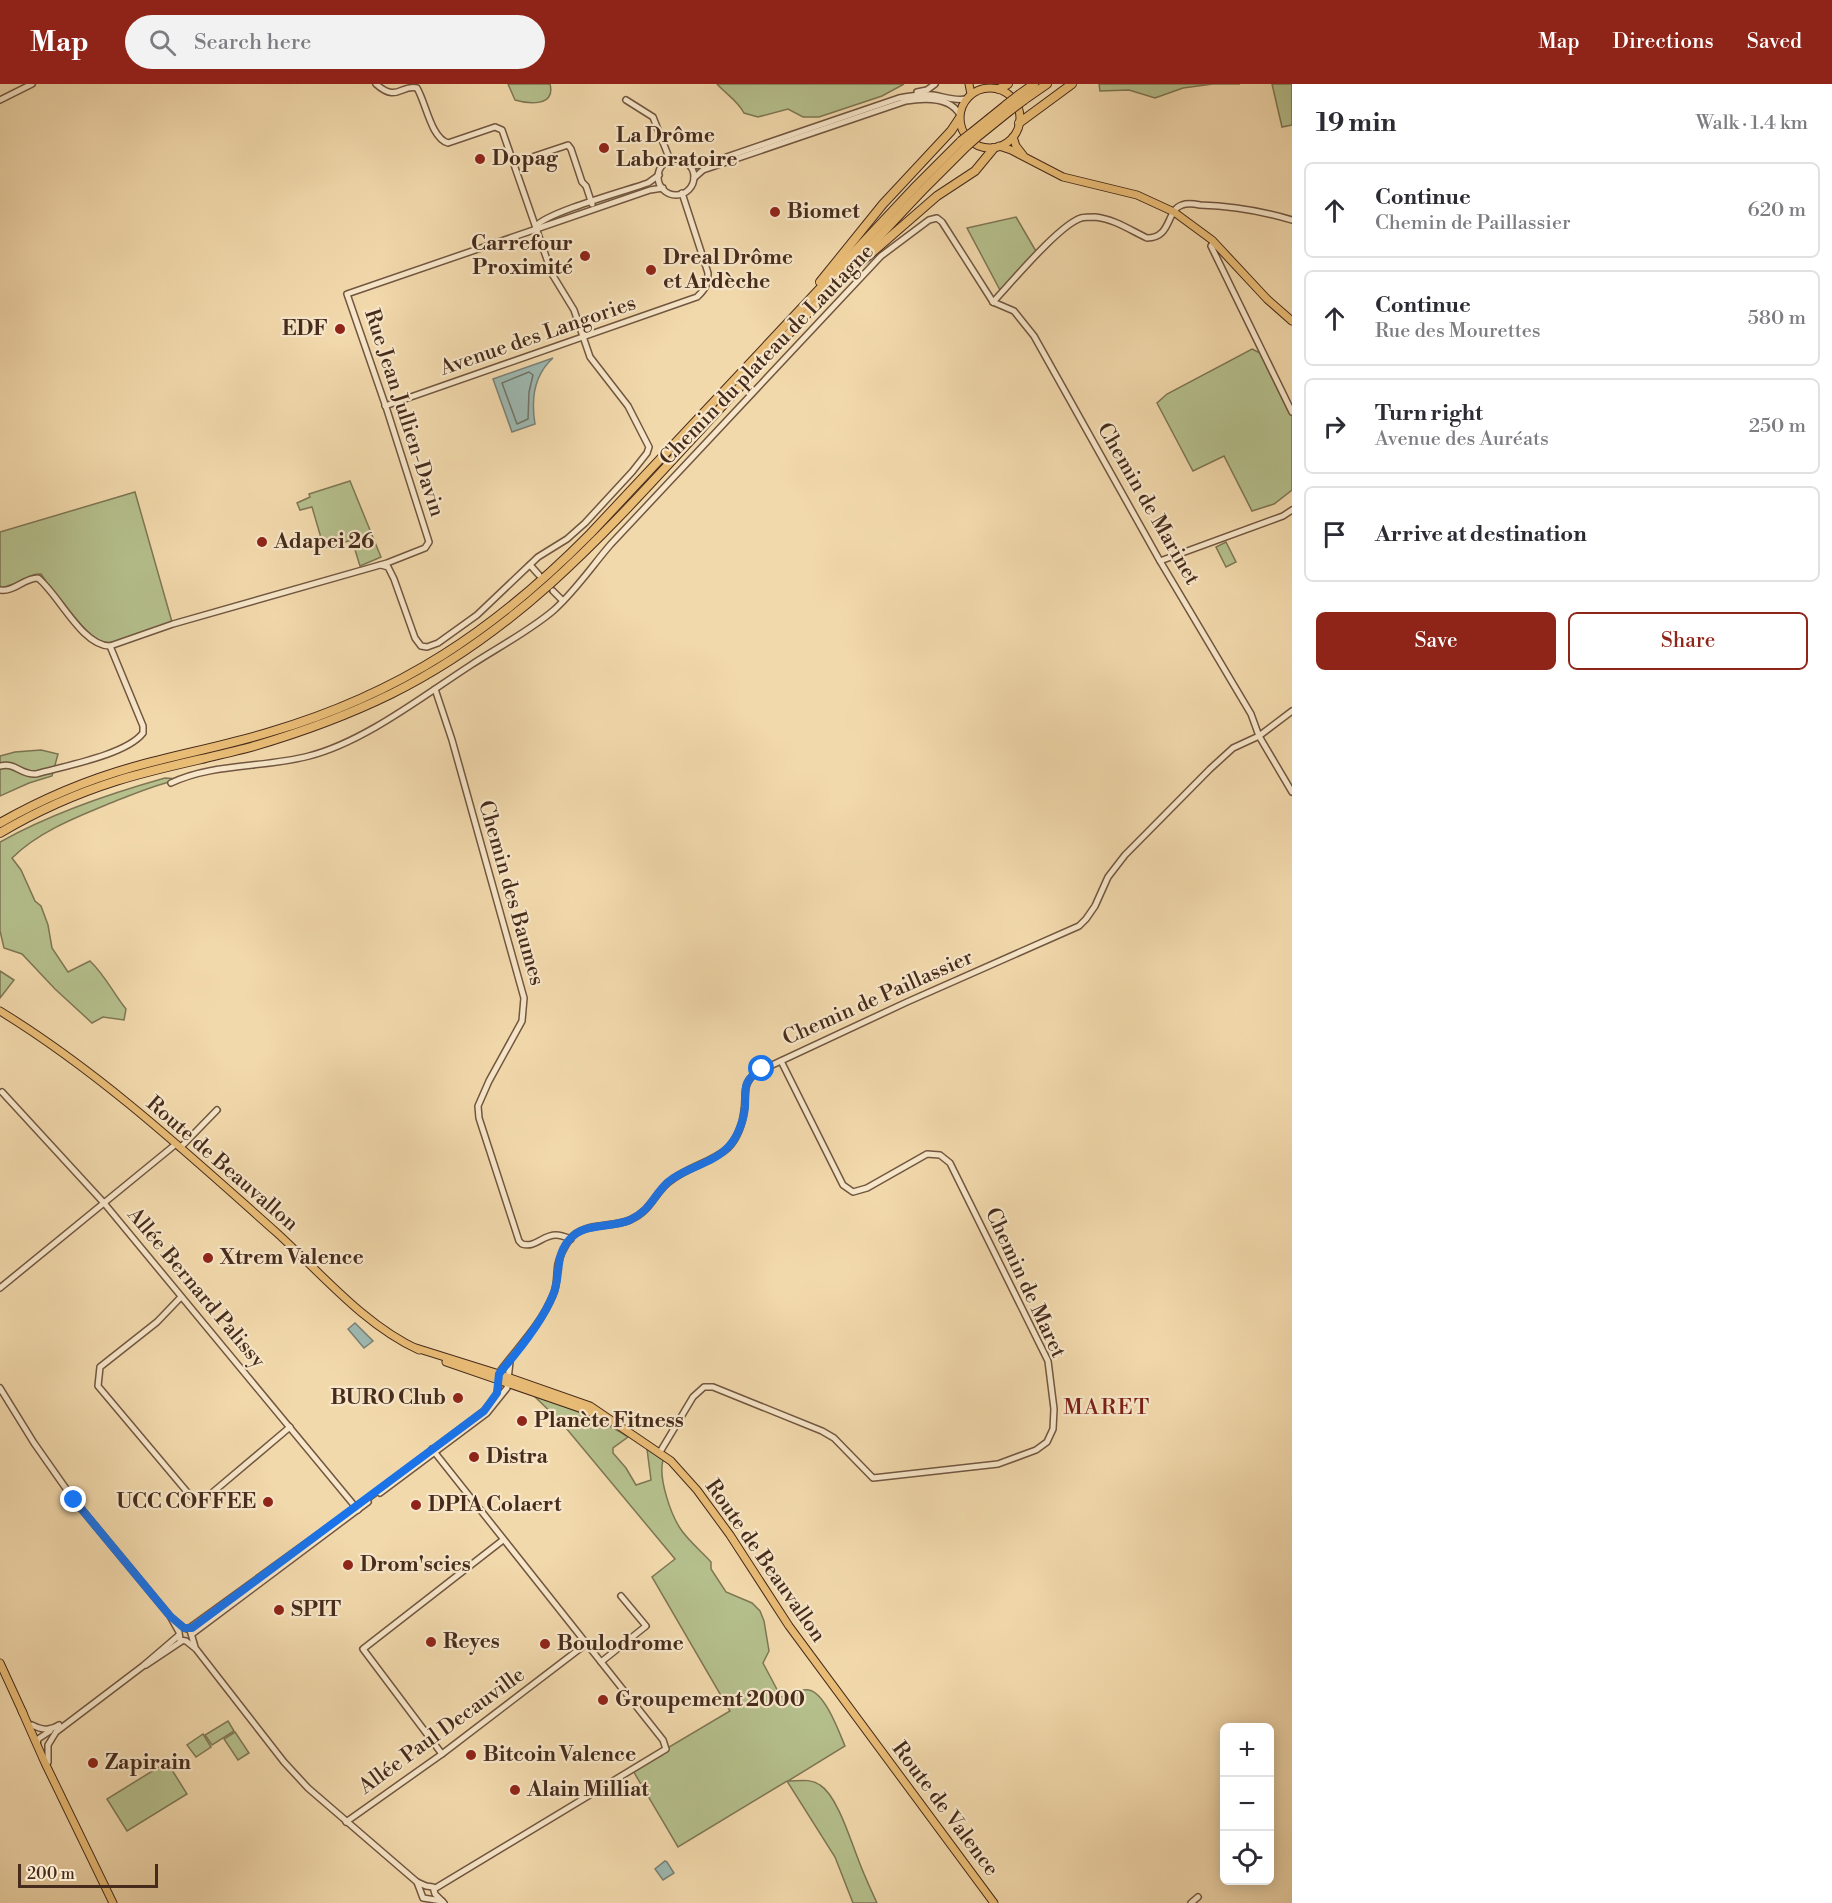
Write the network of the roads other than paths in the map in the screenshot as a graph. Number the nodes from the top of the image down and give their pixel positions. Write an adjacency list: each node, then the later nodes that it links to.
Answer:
1 (32, 84): 14 (street)
2 (376, 84): 23 (street)
3 (935, 84): 13 (street)
4 (969, 84): 11 (main road)
5 (1008, 84): 10 (highway)
6 (1034, 84): 12 (highway)
7 (1047, 84): 12 (highway)
8 (1072, 84): 17 (highway)
9 (985, 86): 10 (main road); 11 (main road)
10 (999, 89): 17 (main road)
11 (969, 96): 13 (street); 16 (main road)
12 (1022, 97): 19 (highway, bridge)
13 (898, 98): 24 (street)
14 (0, 100)
15 (626, 100): 22 (street)
16 (959, 117): 20 (main road); 26 (street); 39 (highway)
17 (1019, 123): 18 (main road)
18 (1013, 137): 20 (main road); 21 (main road)
19 (964, 144): 35 (highway); 39 (highway)
20 (994, 147): 21 (main road); 35 (highway)
21 (1025, 157): 31 (main road)
22 (670, 160): 24 (street); 25 (street)
23 (514, 163): 29 (street); 33 (street)
24 (690, 166): 26 (street)
25 (659, 175): 27 (street); 29 (street)
26 (694, 178): 28 (street)
27 (663, 188): 28 (street); 30 (street)
28 (682, 193): 38 (street, Avenue des Langories)
29 (591, 202): 30 (street); 33 (street)
30 (593, 209): 33 (street)
31 (1174, 212): 32 (street); 34 (main road); 36 (street)
32 (1292, 220)
33 (536, 228): 38 (street); 40 (street, Rue Jean Jullien-Davin)
34 (1214, 242): 37 (main road); 41 (street)
35 (817, 302): 58 (highway)
36 (993, 302): 43 (street, Chemin de Marinet); 49 (street, Chemin du plateau de Lautagne)
37 (1292, 321)
38 (583, 337): 40 (street, Avenue des Langories); 45 (street, Chemin du plateau de Lautagne)
39 (763, 349): 57 (highway)
40 (385, 406): 44 (street, Rue Jean Jullien-Davin)
41 (1292, 412)
42 (1292, 510): 43 (street)
43 (1160, 561): 53 (street, Chemin de Marinet)
44 (379, 565): 45 (street); 50 (street)
45 (530, 565): 46 (street)
46 (539, 575)
47 (0, 590): 50 (street)
48 (553, 591): 49 (street)
49 (562, 601): 51 (street)
50 (110, 646): 54 (street)
51 (435, 689): 55 (street); 65 (street, Chemin des Baumes)
52 (1292, 711): 53 (street, Chemin de Paillassier)
53 (1259, 736): 56 (street, Chemin de Marinet); 60 (street, Chemin de Paillassier)
54 (0, 766)
55 (171, 783)
56 (1292, 792)
57 (0, 823)
58 (0, 833)
59 (0, 1011): 63 (main road, Route de Beauvallon)
60 (781, 1060): 65 (street, Chemin de Paillassier); 74 (street, Chemin de Maret)
61 (2, 1092): 64 (street, Allée Bernard Palissy)
62 (216, 1110): 63 (street)
63 (178, 1146): 64 (street); 69 (main road, Route de Beauvallon)
64 (104, 1203): 66 (street); 67 (street, Allée Bernard Palissy)
65 (571, 1239): 68 (street)
66 (0, 1288)
67 (181, 1297): 72 (street, Allée Bernard Palissy); 72 (street)
68 (510, 1360): 69 (street); 70 (street)
69 (499, 1377): 70 (main road, Route de Beauvallon); 73 (street)
70 (508, 1380): 73 (street); 74 (main road, Route de Beauvallon)
71 (0, 1388): 78 (street)
72 (290, 1427): 75 (street, Allée Bernard Palissy)
73 (434, 1451): 75 (street); 76 (street)
74 (660, 1452): 85 (main road, Route de Beauvallon)
75 (357, 1508): 78 (street)
76 (502, 1540): 79 (street); 87 (street)
77 (621, 1596): 80 (street)
78 (185, 1635): 84 (street); 90 (street)
79 (586, 1644): 80 (street); 87 (street, Allée Paul Decauville)
80 (601, 1662): 92 (street)
81 (0, 1666): 82 (main road)
82 (22, 1711): 83 (main road); 86 (main road)
83 (32, 1725): 84 (street); 86 (main road)
84 (51, 1733): 86 (street); 88 (street)
85 (870, 1735): 96 (main road, Route de Valence)
86 (37, 1741): 88 (main road); 89 (main road)
87 (442, 1754): 90 (street, Allée Paul Decauville)
88 (48, 1762): 89 (main road)
89 (51, 1773): 95 (main road)
90 (346, 1822): 91 (street)
91 (424, 1889): 92 (street); 92 (street)
92 (434, 1894): 94 (street)
93 (1198, 1897): 97 (street)
94 (443, 1902)
95 (113, 1903)
96 (994, 1903)
97 (1191, 1903)

